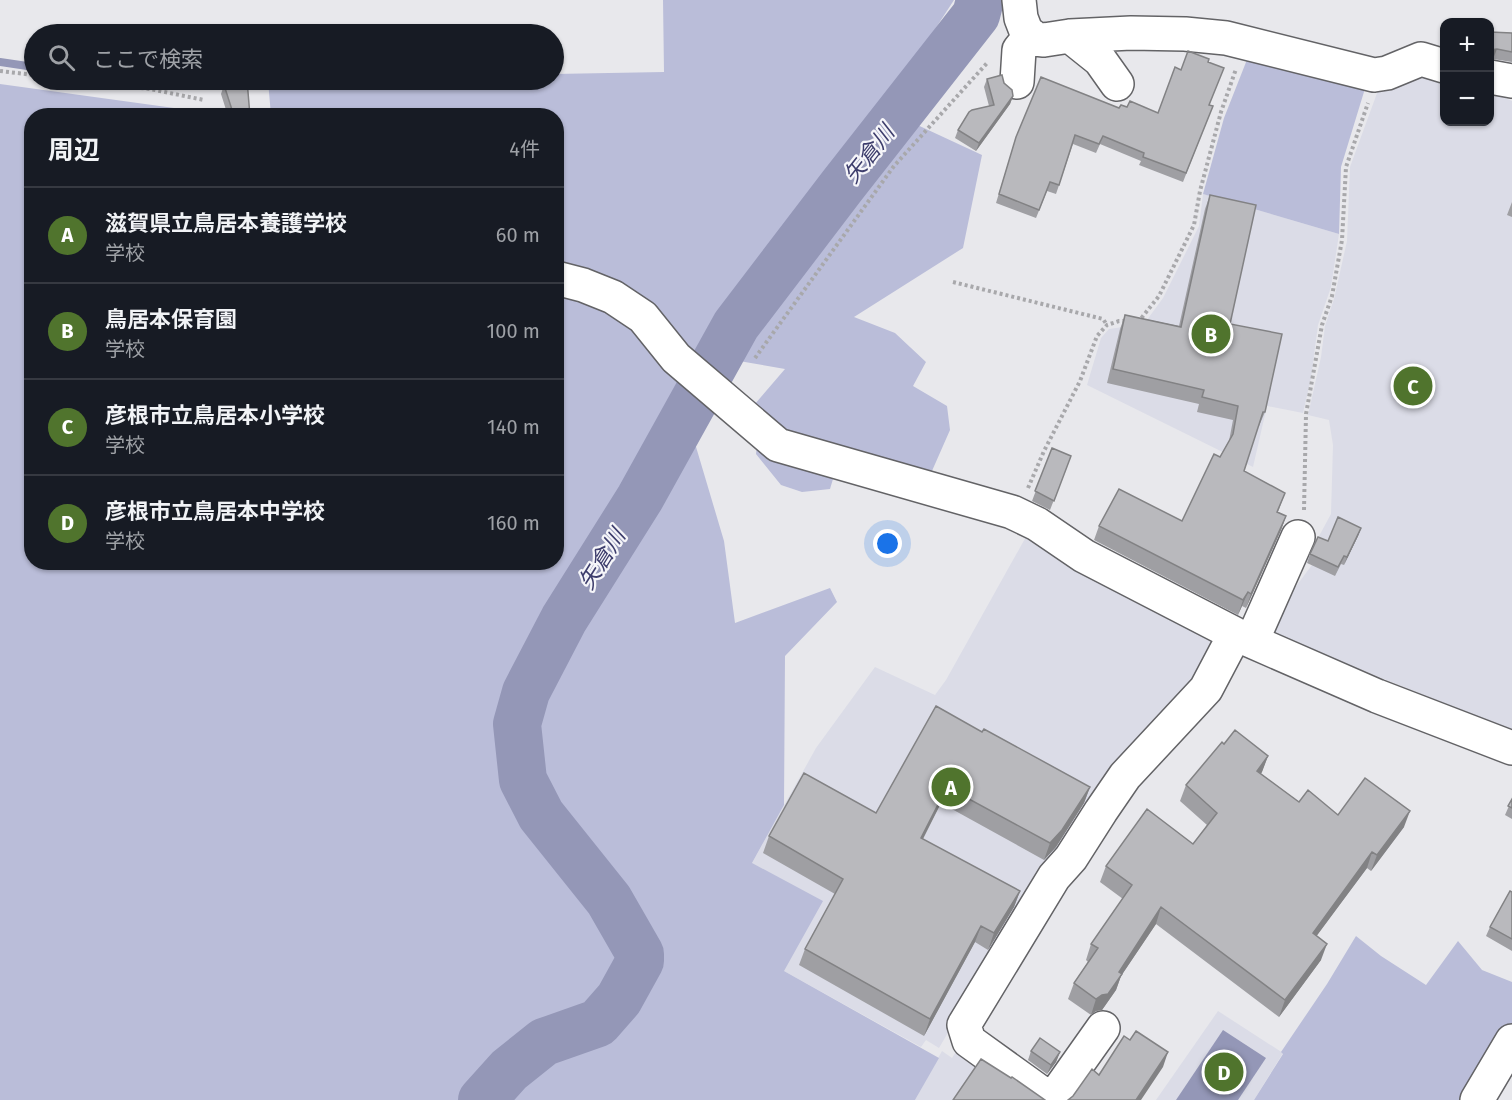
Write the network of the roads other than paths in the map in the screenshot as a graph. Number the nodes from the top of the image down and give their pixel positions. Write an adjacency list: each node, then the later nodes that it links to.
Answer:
1 (1019, 0): 2 (street)
2 (1031, 35): 3 (street); 7 (street)
3 (1070, 36): 4 (street); 8 (street)
4 (1440, 65)
5 (1494, 78): 6 (street)
6 (1512, 81)
7 (1017, 82)
8 (1117, 84)
9 (564, 280): 11 (street)
10 (1298, 537): 11 (street)
11 (1243, 637): 12 (street); 15 (street)
12 (1512, 748)
13 (1103, 1028): 15 (street)
14 (1512, 1041): 16 (street)
15 (1052, 1100)
16 (1477, 1100)

